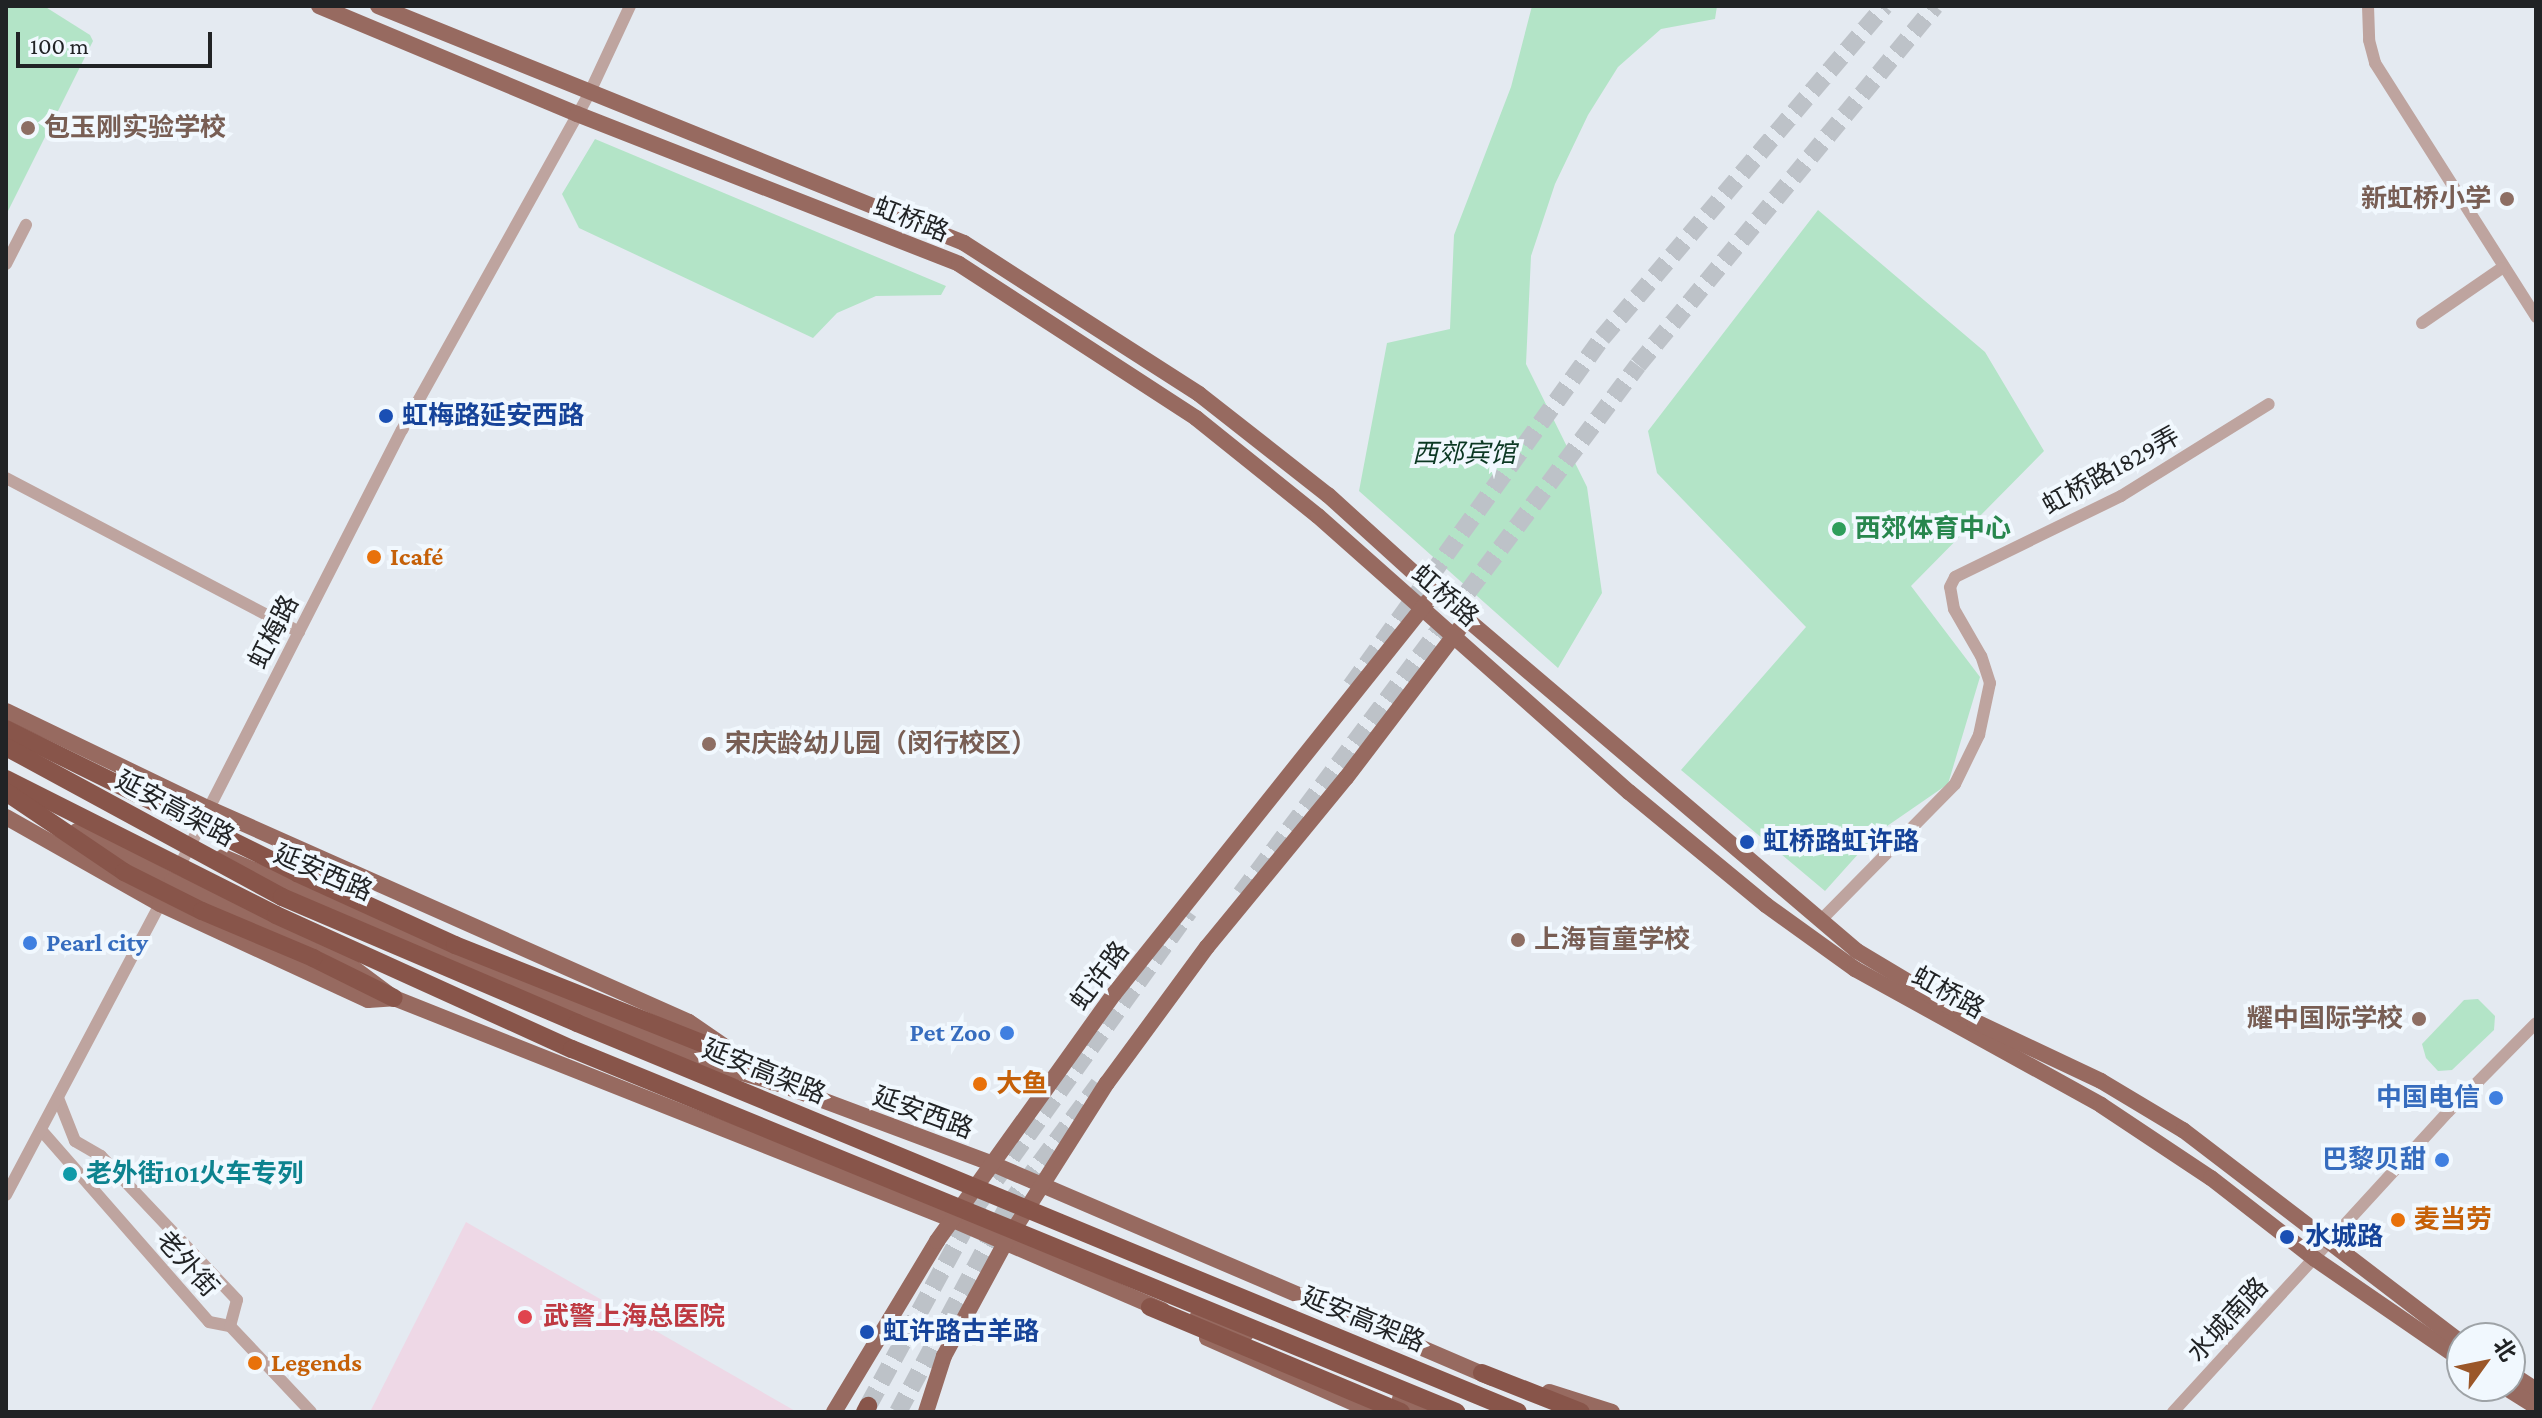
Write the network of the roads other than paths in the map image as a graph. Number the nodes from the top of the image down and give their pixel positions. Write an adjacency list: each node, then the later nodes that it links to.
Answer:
1 (319, 6): 6 (main road, 虹桥路)
2 (378, 6): 5 (main road, 虹桥路)
3 (630, 6): 5 (street, 虹梅路)
4 (2368, 6): 9 (street)
5 (589, 94): 6 (street, 虹梅路); 14 (main road, 虹桥路)
6 (577, 114): 15 (main road, 虹桥路); 17 (street, 虹梅路)
7 (26, 225): 8 (street)
8 (6, 264)
9 (2502, 268): 10 (street); 11 (street)
10 (2536, 317)
11 (2422, 323)
12 (2269, 404): 30 (street, 虹桥路1829弄)
13 (6, 478): 17 (street)
14 (1435, 592): 15 (main road, 虹许路); 16 (main road, 虹桥路)
15 (1422, 608): 18 (main road, 虹桥路); 36 (main road, 虹许路)
16 (1467, 618): 18 (main road); 30 (main road, 虹桥路)
17 (299, 632): 24 (street, 虹梅路)
18 (1454, 636): 37 (main road); 42 (main road, 虹桥路)
19 (6, 711): 24 (main road)
20 (6, 729): 33 (highway, bridge)
21 (6, 745): 26 (main road, 延安西路); 55 (highway, 延安高架路, bridge)
22 (6, 779): 54 (highway, 延安高架路, bridge)
23 (6, 792): 27 (main road); 31 (highway, bridge)
24 (208, 808): 26 (street, 虹梅路); 33 (main road)
25 (6, 817): 28 (main road)
26 (190, 843): 27 (street, 虹梅路); 33 (main road, 延安西路)
27 (172, 881): 28 (street, 虹梅路); 29 (main road); 31 (main road)
28 (160, 904): 29 (main road); 34 (street, 虹梅路)
29 (187, 917): 31 (main road)
30 (1821, 920): 40 (main road, 虹桥路)
31 (394, 998): 39 (main road)
32 (2536, 1023): 40 (street)
33 (774, 1082): 36 (main road, 延安西路)
34 (58, 1098): 35 (street, 虹梅路); 44 (street)
35 (41, 1130): 38 (street, 虹梅路); 44 (street, 老外街)
36 (993, 1164): 37 (main road, 延安西路); 39 (main road, 虹许路)
37 (1041, 1184): 41 (main road); 47 (main road, 延安西路)
38 (6, 1195)
39 (953, 1220): 41 (main road); 49 (main road, 虹许路)
40 (2329, 1242): 42 (street); 45 (main road, 虹桥路)
41 (1004, 1245): 43 (main road); 50 (main road)
42 (2315, 1259): 46 (main road, 虹桥路); 59 (street, 水城南路)
43 (1150, 1307): 51 (main road); 52 (highway); 53 (main road)
44 (230, 1326): 48 (street, 老外街)
45 (2446, 1331)
46 (2446, 1349)
47 (1482, 1373): 56 (main road, 延安西路); 57 (highway); 58 (main road)
48 (311, 1412)
49 (834, 1412)
50 (926, 1412)
51 (1374, 1412)
52 (1401, 1412)
53 (1432, 1412)
54 (1456, 1412)
55 (1518, 1412)
56 (1562, 1412)
57 (1581, 1412)
58 (1612, 1412)
59 (2173, 1412)

